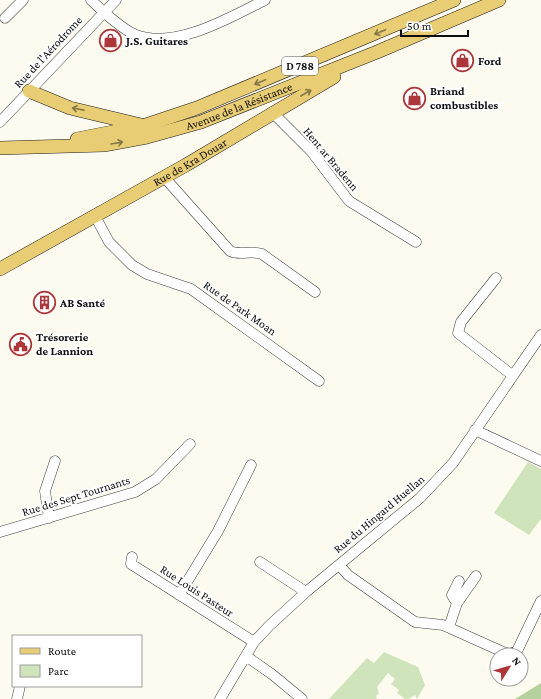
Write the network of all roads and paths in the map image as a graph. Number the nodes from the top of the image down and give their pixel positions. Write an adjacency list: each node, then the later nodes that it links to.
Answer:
1 (22, 0): 8 (street)
2 (91, 0): 7 (street)
3 (116, 0): 7 (street, Rue de l'Aérodrome)
4 (265, 0): 7 (street)
5 (454, 0): 13 (main road, Avenue de la Résistance / D 788, one-way to 13)
6 (499, 0): 9 (main road, Avenue de la Résistance / D 788)
7 (104, 12): 10 (street, Rue de l'Aérodrome)
8 (5, 18)
9 (377, 52): 11 (main road, Rue de Kra Douar, one-way to 9); 14 (main road, Avenue de la Résistance / D 788, one-way to 9)
10 (29, 91): 12 (street, Rue de l'Aérodrome); 13 (main road, one-way to 10)
11 (272, 112): 16 (main road, Rue de Kra Douar); 18 (street, Hent ar Bradenn)
12 (3, 119)
13 (143, 126): 14 (main road, Avenue de la Résistance / D 788)
14 (36, 147): 15 (main road, Avenue de la Résistance / D 788)
15 (0, 148)
16 (164, 177): 17 (main road, Rue de Kra Douar); 21 (street)
17 (95, 216): 19 (main road, Rue de Kra Douar); 24 (street, Rue de Park Moan)
18 (416, 242)
19 (0, 269)
20 (496, 278): 23 (street)
21 (315, 292)
22 (541, 335): 23 (street, Rue du Hingard Huellan)
23 (512, 375): 25 (street, Rue du Hingard Huellan)
24 (319, 380)
25 (475, 430): 28 (street); 34 (street, Rue du Hingard Huellan)
26 (190, 444): 30 (street, Rue des Sept Tournants)
27 (55, 461): 30 (street)
28 (541, 461)
29 (251, 465): 38 (street)
30 (49, 518): 31 (street, Rue des Sept Tournants)
31 (0, 532)
32 (132, 557): 38 (street, Rue Louis Pasteur)
33 (260, 562): 37 (street)
34 (339, 565): 37 (street, Rue du Hingard Huellan); 41 (street)
35 (476, 576): 40 (street)
36 (459, 581): 40 (street)
37 (306, 592): 42 (street, Rue du Hingard Huellan)
38 (179, 595): 42 (street, Rue Louis Pasteur)
39 (541, 601): 41 (street)
40 (457, 603): 41 (street)
41 (449, 628)
42 (254, 642): 43 (street, Rue du Hingard Huellan)
43 (246, 656): 46 (street, Rue du Hingard Huellan); 47 (street)
44 (20, 687): 45 (street)
45 (17, 699)
46 (220, 699)
47 (302, 699)

